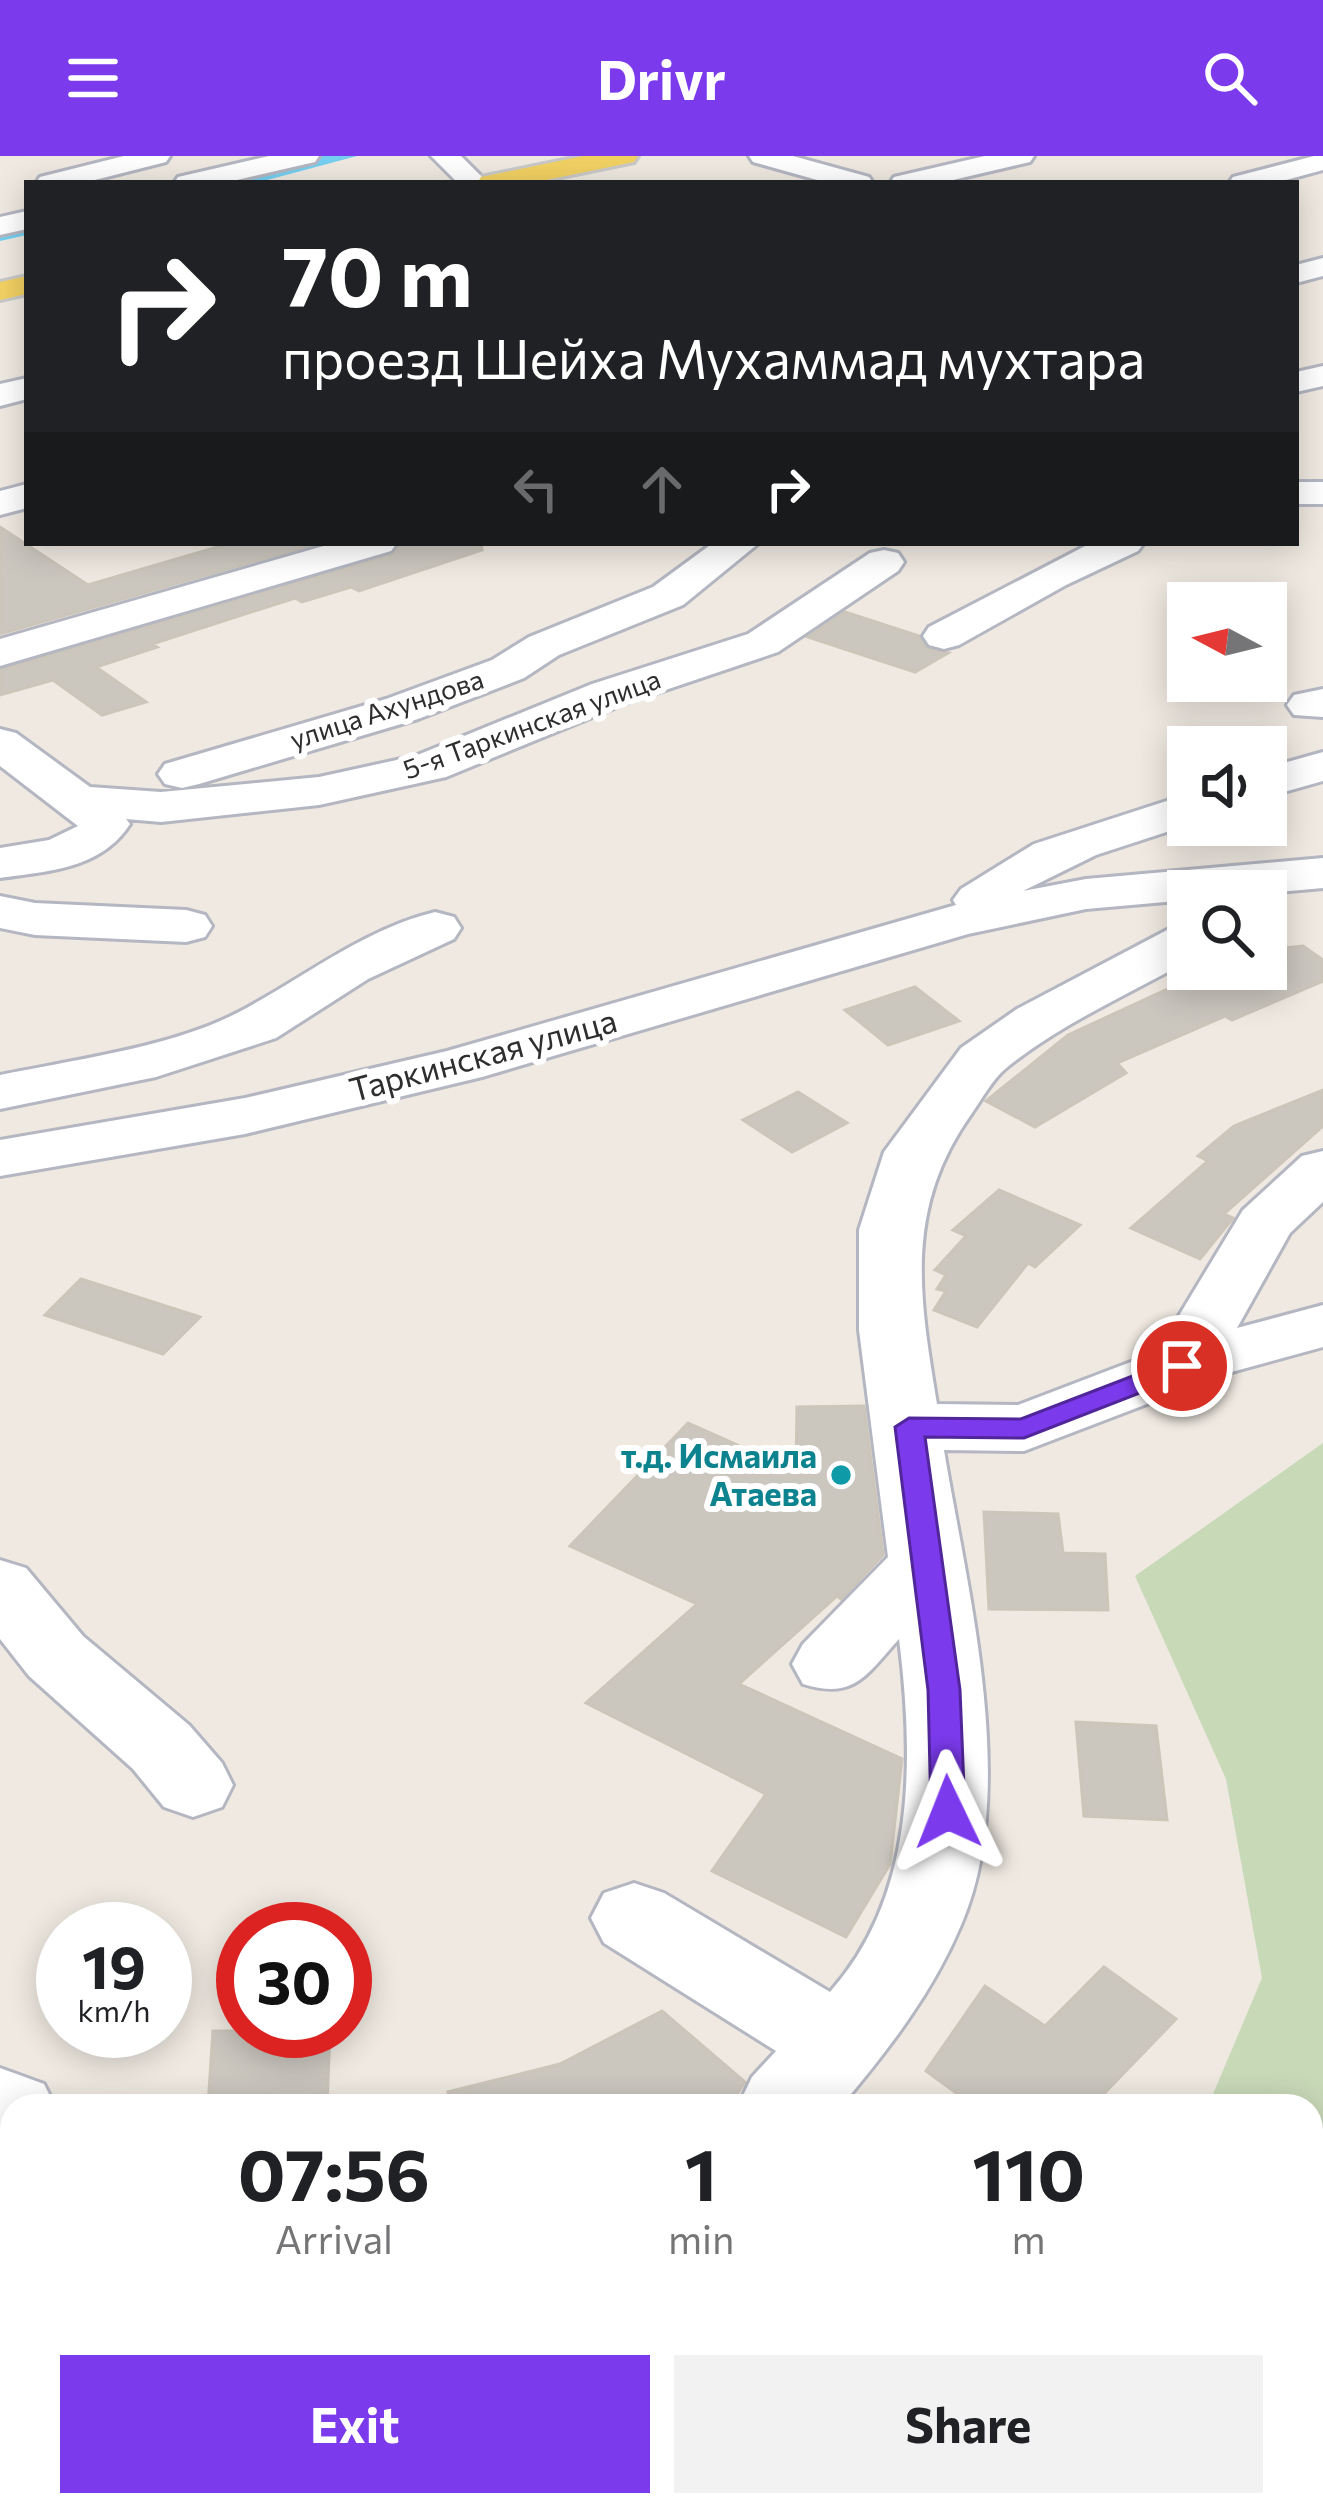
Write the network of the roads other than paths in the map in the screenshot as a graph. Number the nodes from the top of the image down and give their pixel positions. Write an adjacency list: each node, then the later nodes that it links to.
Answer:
1 (156, 156): 8 (street)
2 (305, 156): 9 (street)
3 (445, 156): 10 (street)
4 (621, 156): 11 (main road)
5 (763, 156): 12 (street)
6 (1019, 156): 13 (street)
7 (1323, 162): 14 (street)
8 (62, 180)
9 (201, 180)
10 (471, 180)
11 (504, 180)
12 (848, 180)
13 (917, 180)
14 (1254, 180)
15 (366, 546): 20 (street)
16 (736, 546): 24 (street, улица Ахундова)
17 (1118, 546): 19 (street)
18 (884, 562): 24 (street, 5-я Таркинская улица)
19 (944, 635)
20 (0, 653)
21 (0, 743): 24 (street, 5-я Таркинская улица)
22 (1323, 766): 23 (street)
23 (1287, 777)
24 (81, 801): 26 (street)
25 (1167, 815): 32 (street)
26 (0, 863)
27 (1323, 872): 28 (street, Таркинская улица)
28 (1287, 881)
29 (1167, 906): 32 (street, Таркинская улица)
30 (0, 912): 33 (street)
31 (1167, 916): 40 (street)
32 (958, 920): 36 (street, Таркинская улица)
33 (186, 926)
34 (435, 928): 35 (street)
35 (0, 1092)
36 (0, 1158)
37 (1323, 1169): 39 (street)
38 (1323, 1326): 39 (street)
39 (1182, 1366): 40 (street)
40 (909, 1427): 41 (street)
41 (929, 1560): 43 (street); 46 (street)
42 (0, 1587): 44 (street)
43 (830, 1664)
44 (193, 1785)
45 (634, 1918): 46 (street)
46 (840, 2044): 47 (street)
47 (795, 2094)

